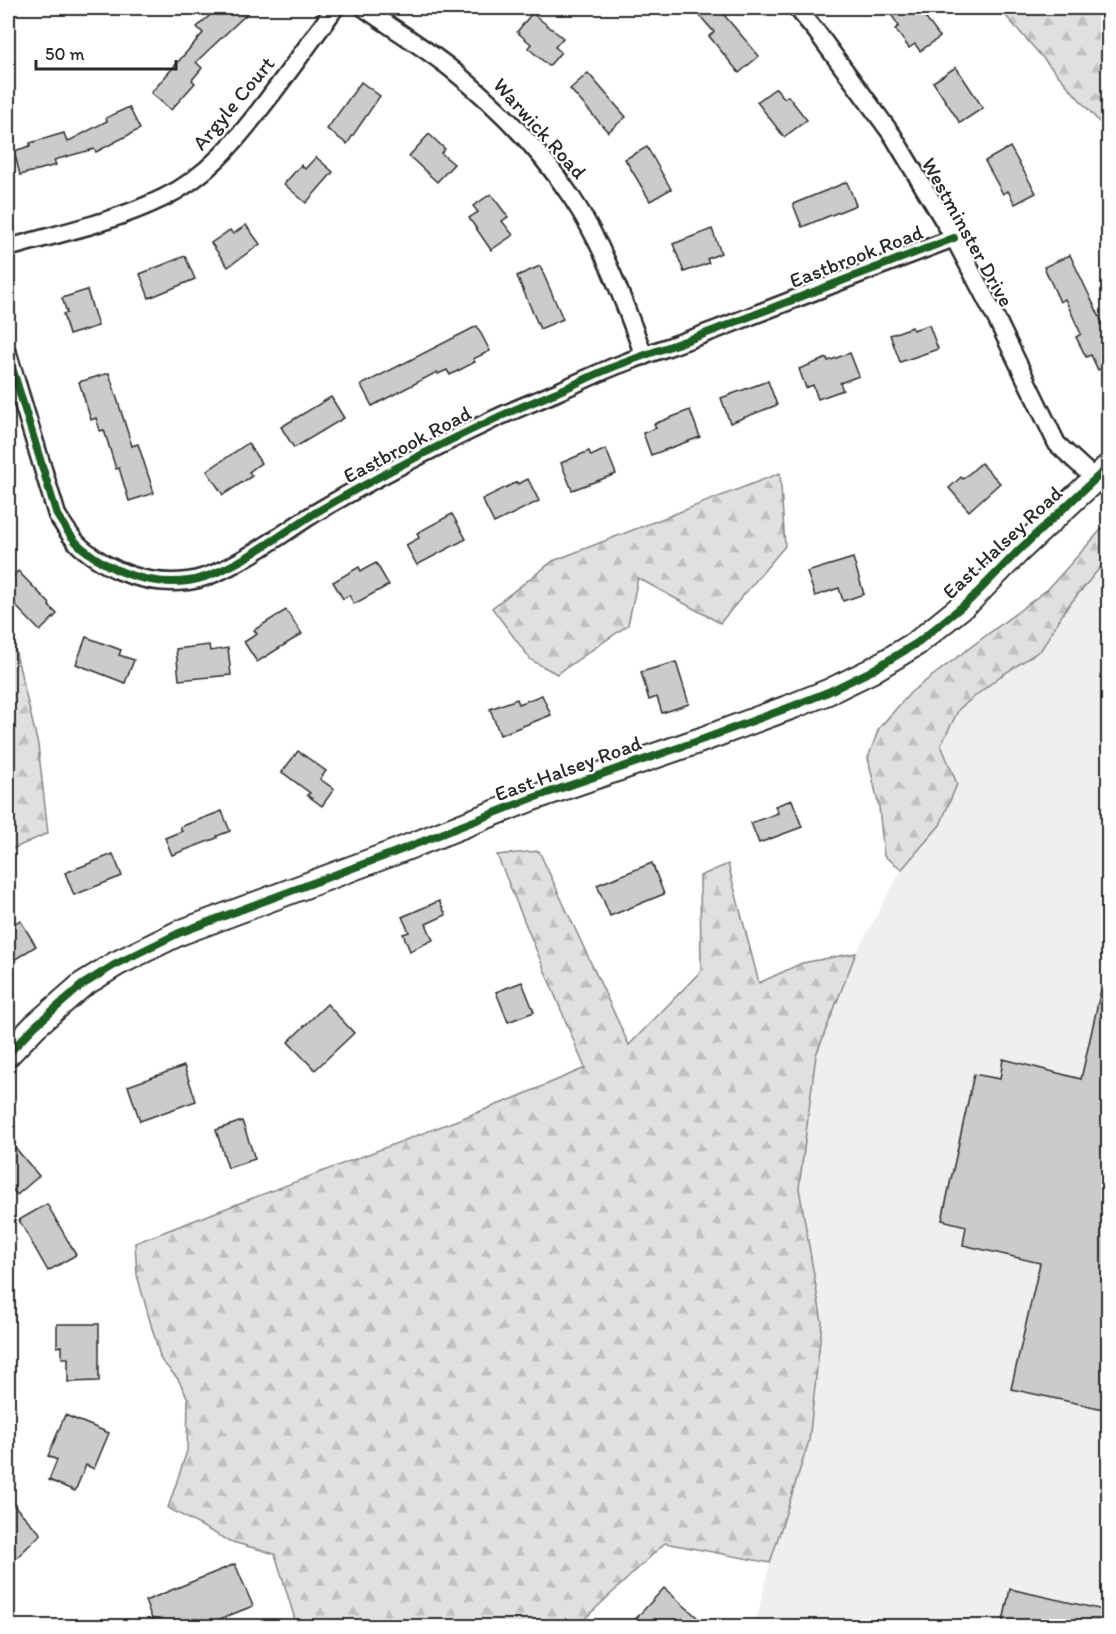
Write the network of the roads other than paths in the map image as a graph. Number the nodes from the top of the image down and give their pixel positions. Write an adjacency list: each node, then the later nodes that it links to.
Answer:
1 (335, 8): 5 (street, Argyle Court)
2 (364, 8): 7 (street, Warwick Road)
3 (797, 8): 4 (street, Westminster Drive)
4 (954, 238): 7 (street, Eastbrook Road); 8 (street, Westminster Drive)
5 (8, 248)
6 (8, 354): 7 (street, Eastbrook Road)
7 (644, 356)
8 (1102, 473): 9 (street, East Halsey Road)
9 (8, 1054)

